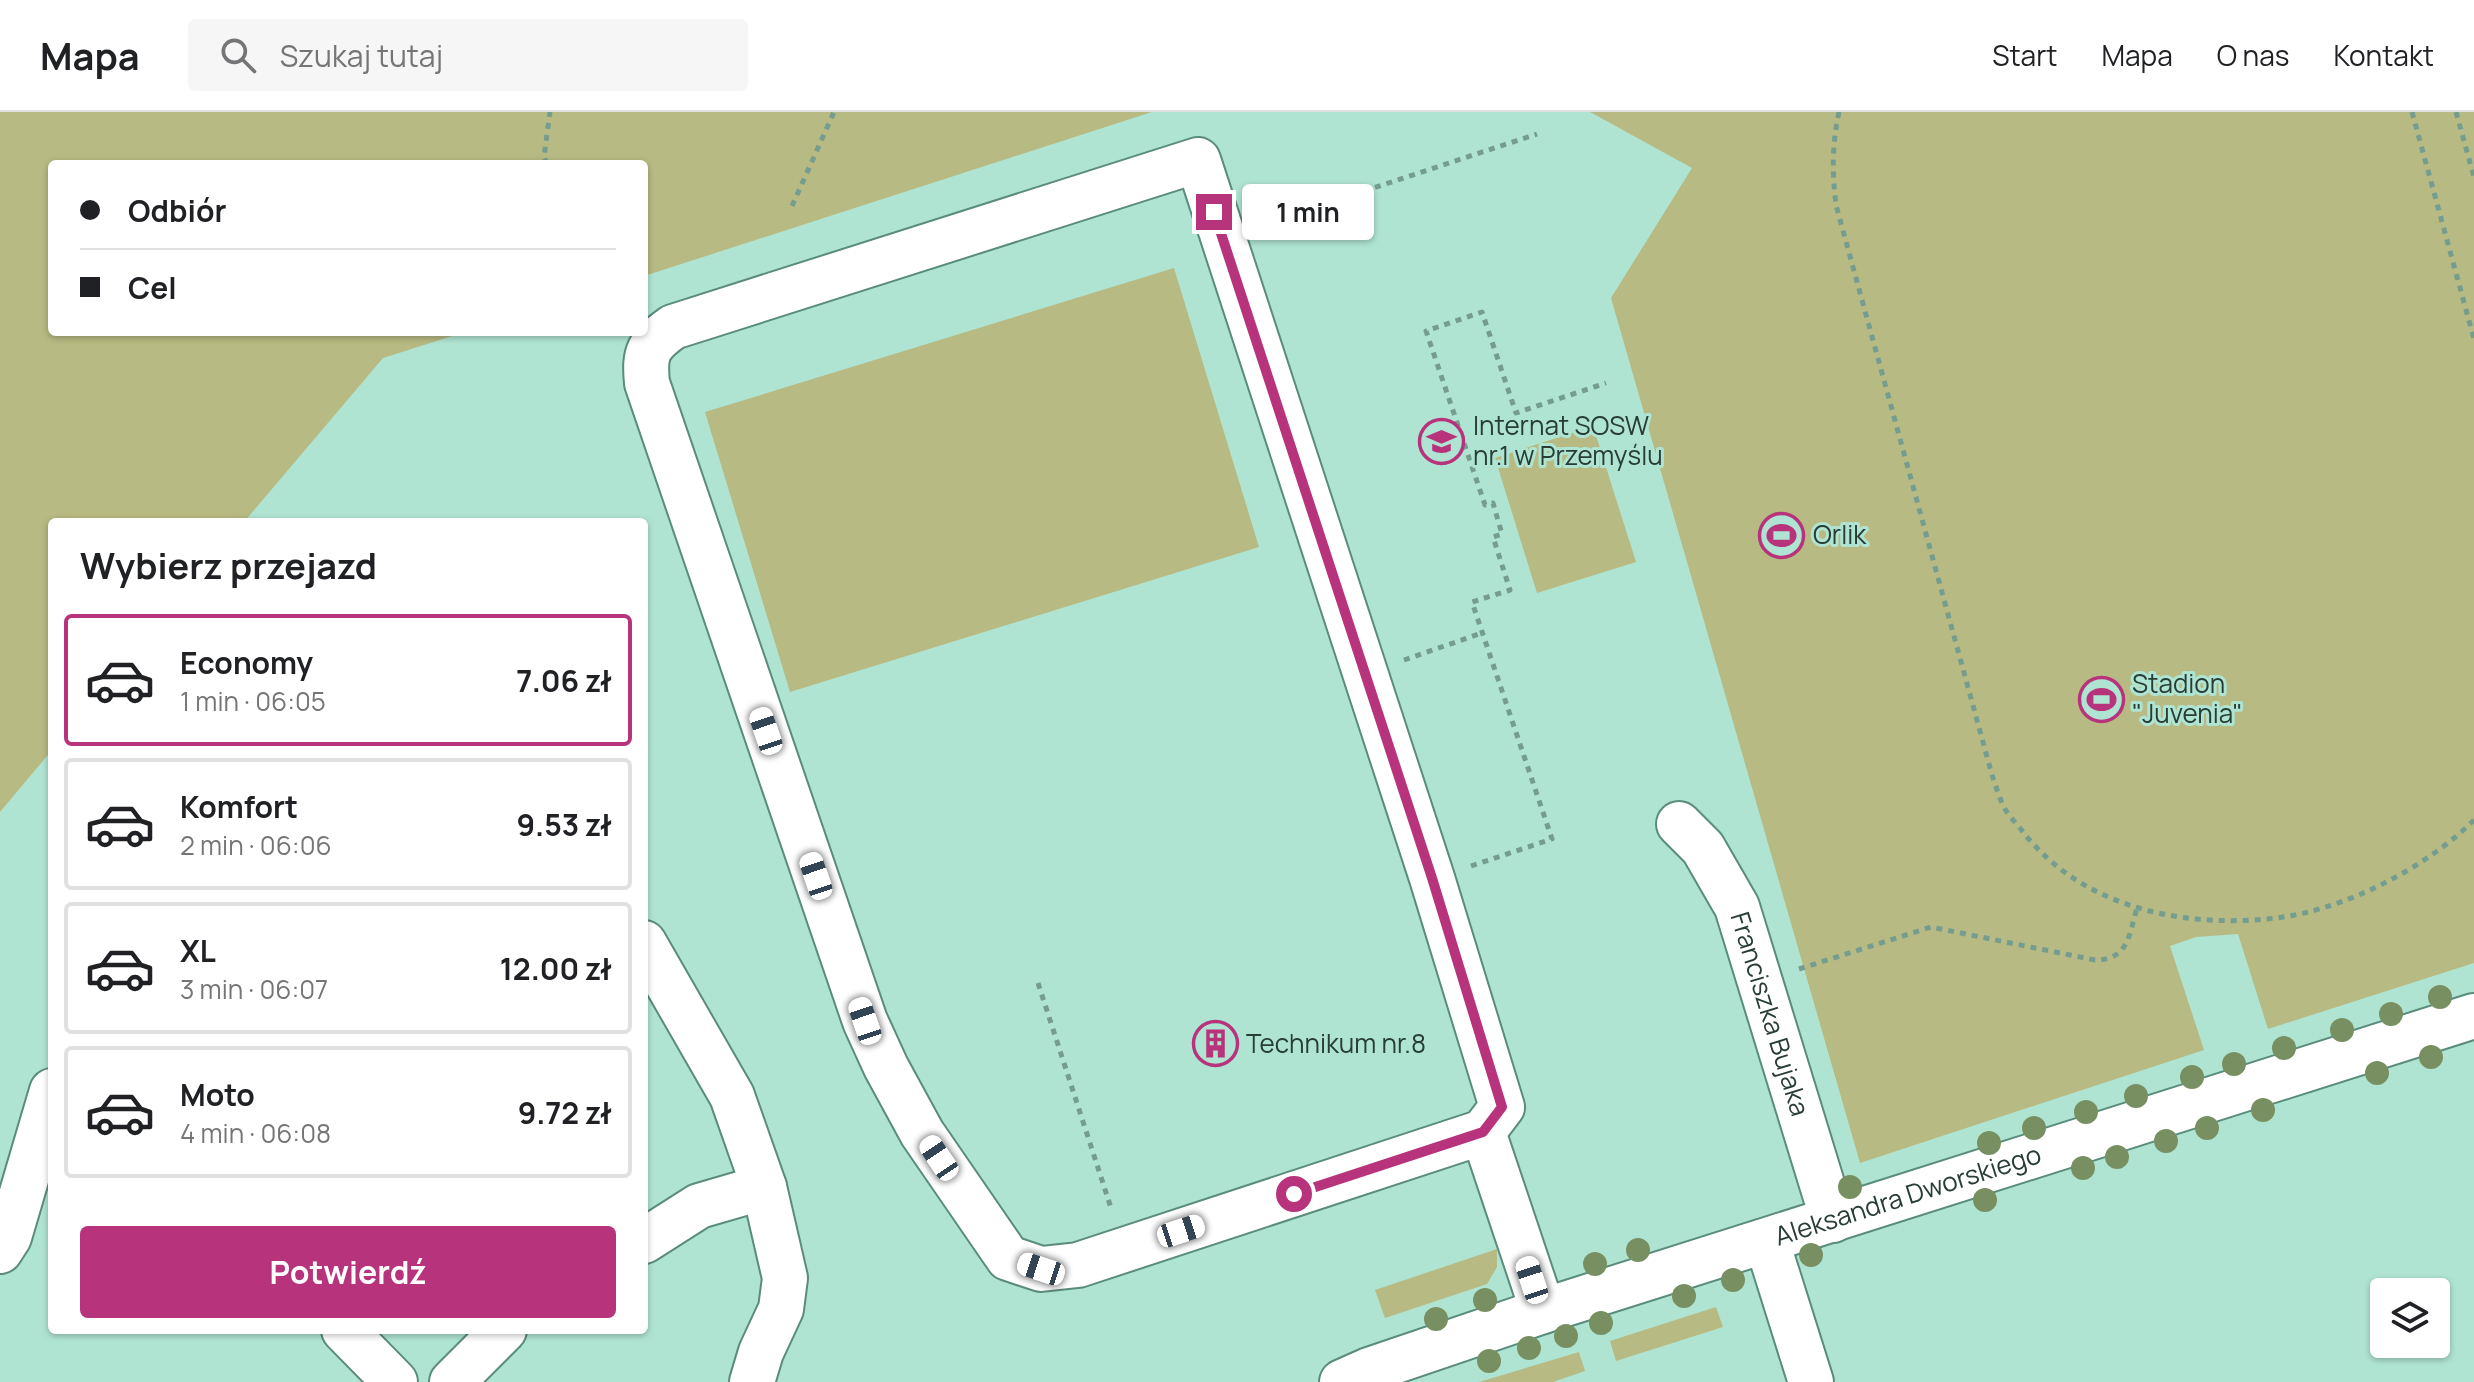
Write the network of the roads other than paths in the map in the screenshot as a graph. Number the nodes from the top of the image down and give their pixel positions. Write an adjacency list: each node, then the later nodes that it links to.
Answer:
1 (1679, 824): 7 (street, Franciszka Bujaka)
2 (648, 950): 6 (street)
3 (2474, 1016): 7 (street, Aleksandra Dworskiego)
4 (48, 1105): 10 (street)
5 (1483, 1132): 5 (street); 11 (street)
6 (764, 1187): 8 (street); 16 (street)
7 (1833, 1220): 9 (street, Aleksandra Dworskiego)
8 (648, 1238)
9 (1767, 1242): 11 (street, Aleksandra Dworskiego); 18 (street)
10 (0, 1251)
11 (1543, 1311): 17 (street, Aleksandra Dworskiego)
12 (348, 1334): 14 (street)
13 (500, 1334): 15 (street)
14 (395, 1382)
15 (452, 1382)
16 (752, 1382)
17 (1342, 1382)
18 (1811, 1382)

